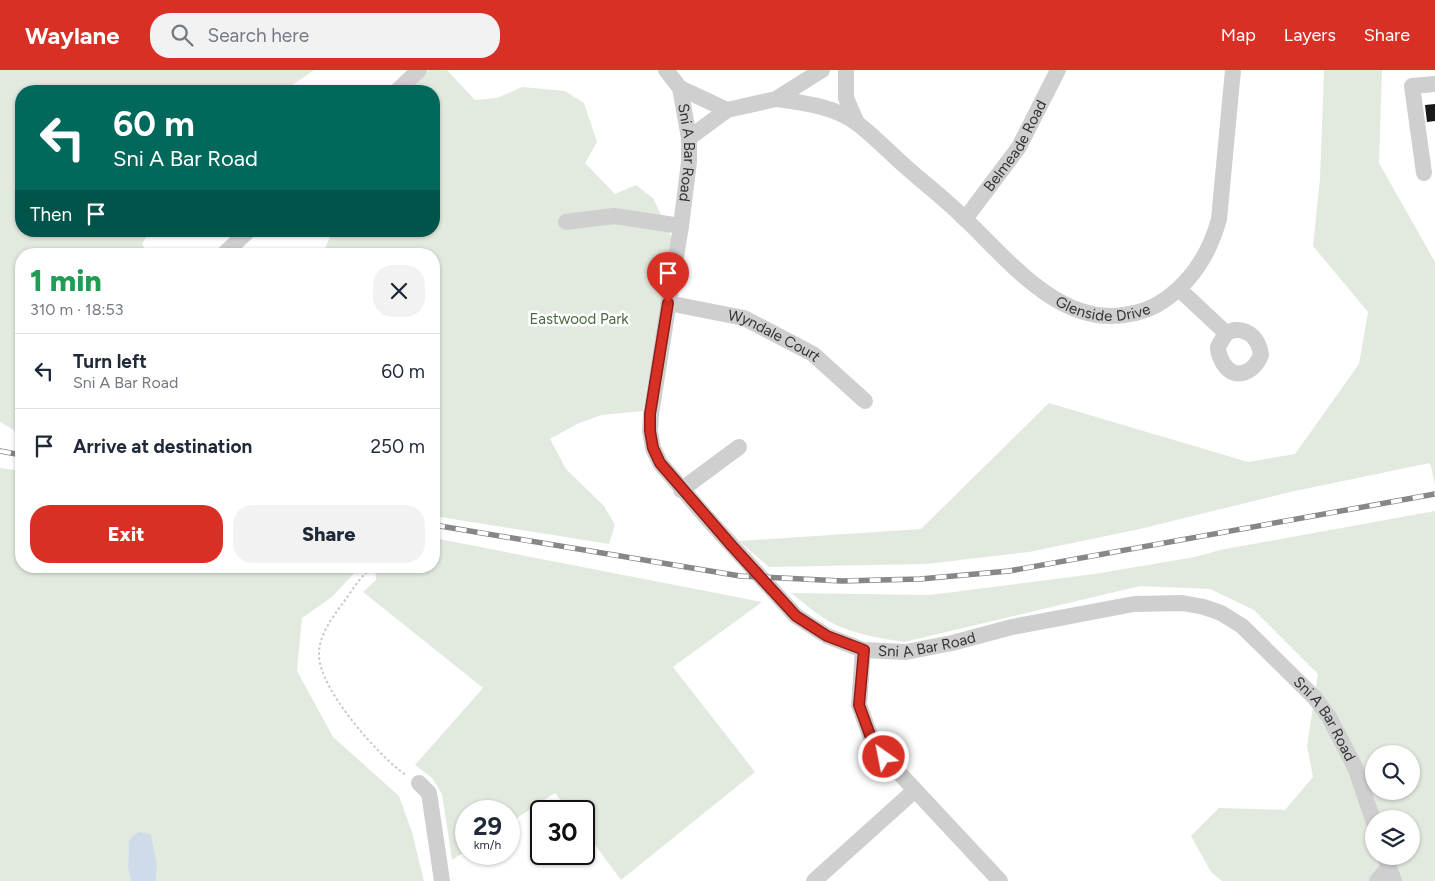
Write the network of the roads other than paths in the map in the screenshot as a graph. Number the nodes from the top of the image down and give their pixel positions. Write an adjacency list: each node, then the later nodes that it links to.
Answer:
1 (419, 70): 8 (street)
2 (666, 70): 9 (street, Sni A Bar Road)
3 (822, 70): 10 (street)
4 (846, 70): 12 (street, Glenside Drive)
5 (1058, 70): 15 (street, Belmeade Road)
6 (1234, 70): 20 (street, Glenside Drive)
7 (1435, 84): 14 (street)
8 (403, 85)
9 (680, 88): 11 (street); 13 (street, Sni A Bar Road)
10 (776, 99): 11 (street); 12 (street, Glenside Drive)
11 (727, 110): 13 (street)
12 (857, 123): 15 (street, Glenside Drive)
13 (689, 138): 17 (street, Sni A Bar Road)
14 (1424, 173)
15 (965, 219): 20 (street, Glenside Drive)
16 (566, 222): 17 (street)
17 (681, 226): 21 (street, Sni A Bar Road)
18 (242, 237): 19 (street)
19 (230, 248)
20 (1180, 290): 22 (street)
21 (668, 303): 23 (street, Wyndale Court); 25 (street, Sni A Bar Road)
22 (1226, 333)
23 (865, 401)
24 (739, 447): 25 (street)
25 (681, 490): 26 (street, Sni A Bar Road)
26 (864, 650): 28 (street); 29 (street, Sni A Bar Road)
27 (419, 783): 31 (street)
28 (914, 791): 32 (street); 33 (street)
29 (1370, 810)
30 (1389, 868): 34 (street)
31 (442, 881)
32 (814, 881)
33 (1000, 881)
34 (1378, 881)

